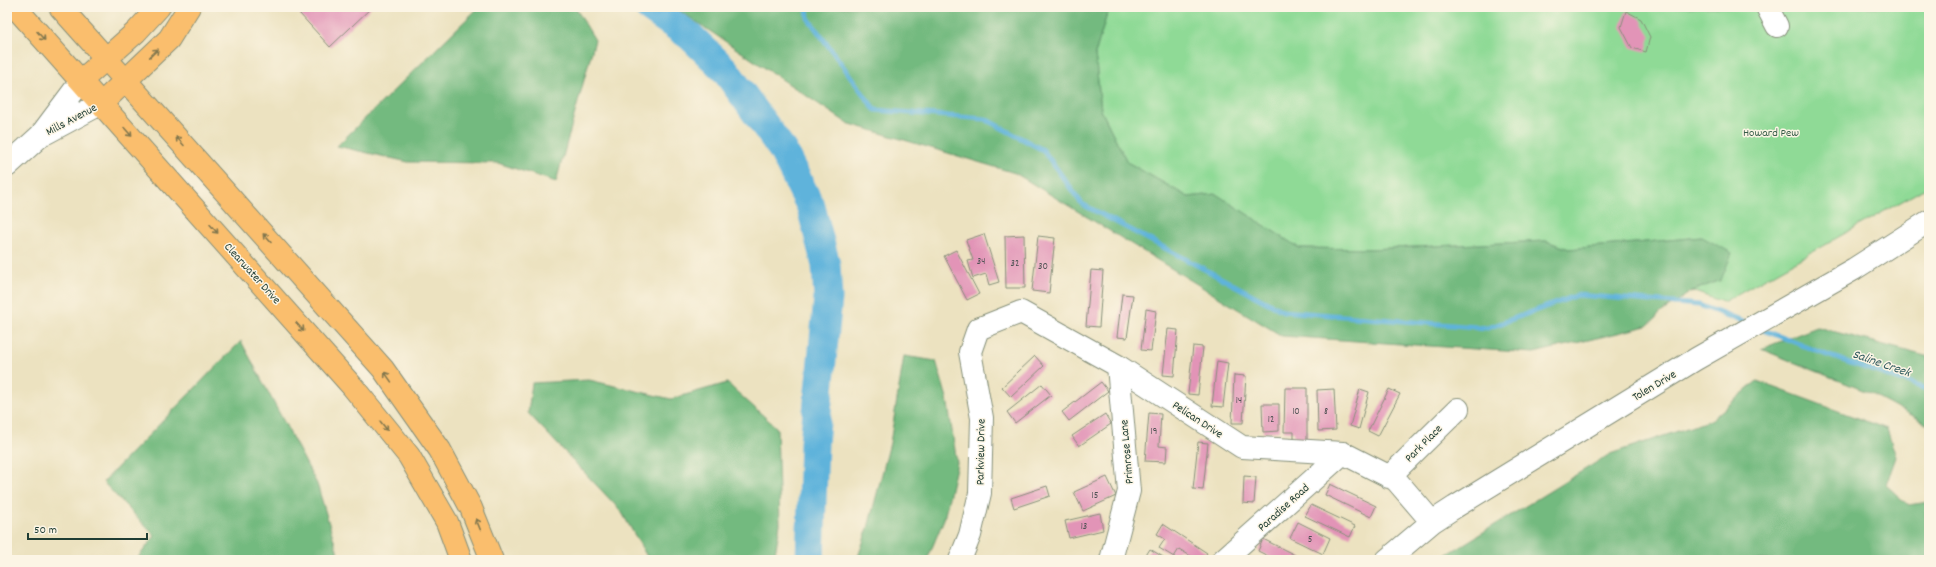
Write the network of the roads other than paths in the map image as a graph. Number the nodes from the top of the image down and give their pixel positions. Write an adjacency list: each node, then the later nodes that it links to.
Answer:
1 (15, 7): 8 (main road, Clearwater Drive, one-way to 8)
2 (60, 7): 7 (main road)
3 (160, 7): 7 (main road)
4 (188, 7): 9 (main road, one-way to 4)
5 (1767, 7): 6 (street)
6 (1777, 26)
7 (106, 58): 8 (main road); 9 (main road)
8 (82, 80): 10 (main road, Clearwater Drive); 11 (street, Mills Avenue)
9 (126, 80): 10 (main road); 21 (main road, one-way to 9)
10 (102, 103): 11 (street, Mills Avenue); 20 (main road, Clearwater Drive, one-way to 20)
11 (40, 136): 12 (street, Mills Avenue)
12 (7, 166)
13 (1929, 221): 19 (street, Tolen Drive)
14 (973, 343): 15 (street, Pelican Drive); 22 (street, Parkview Drive)
15 (1118, 366): 17 (street, Pelican Drive); 23 (street, Primrose Lane)
16 (1458, 409): 18 (street, Park Place)
17 (1343, 453): 18 (street, Pelican Drive); 24 (street, Paradise Road)
18 (1389, 477): 19 (street, Pelican Drive)
19 (1432, 522): 25 (street, Tolen Drive)
20 (461, 560)
21 (492, 560)
22 (960, 560)
23 (1111, 560)
24 (1223, 560)
25 (1387, 560)

